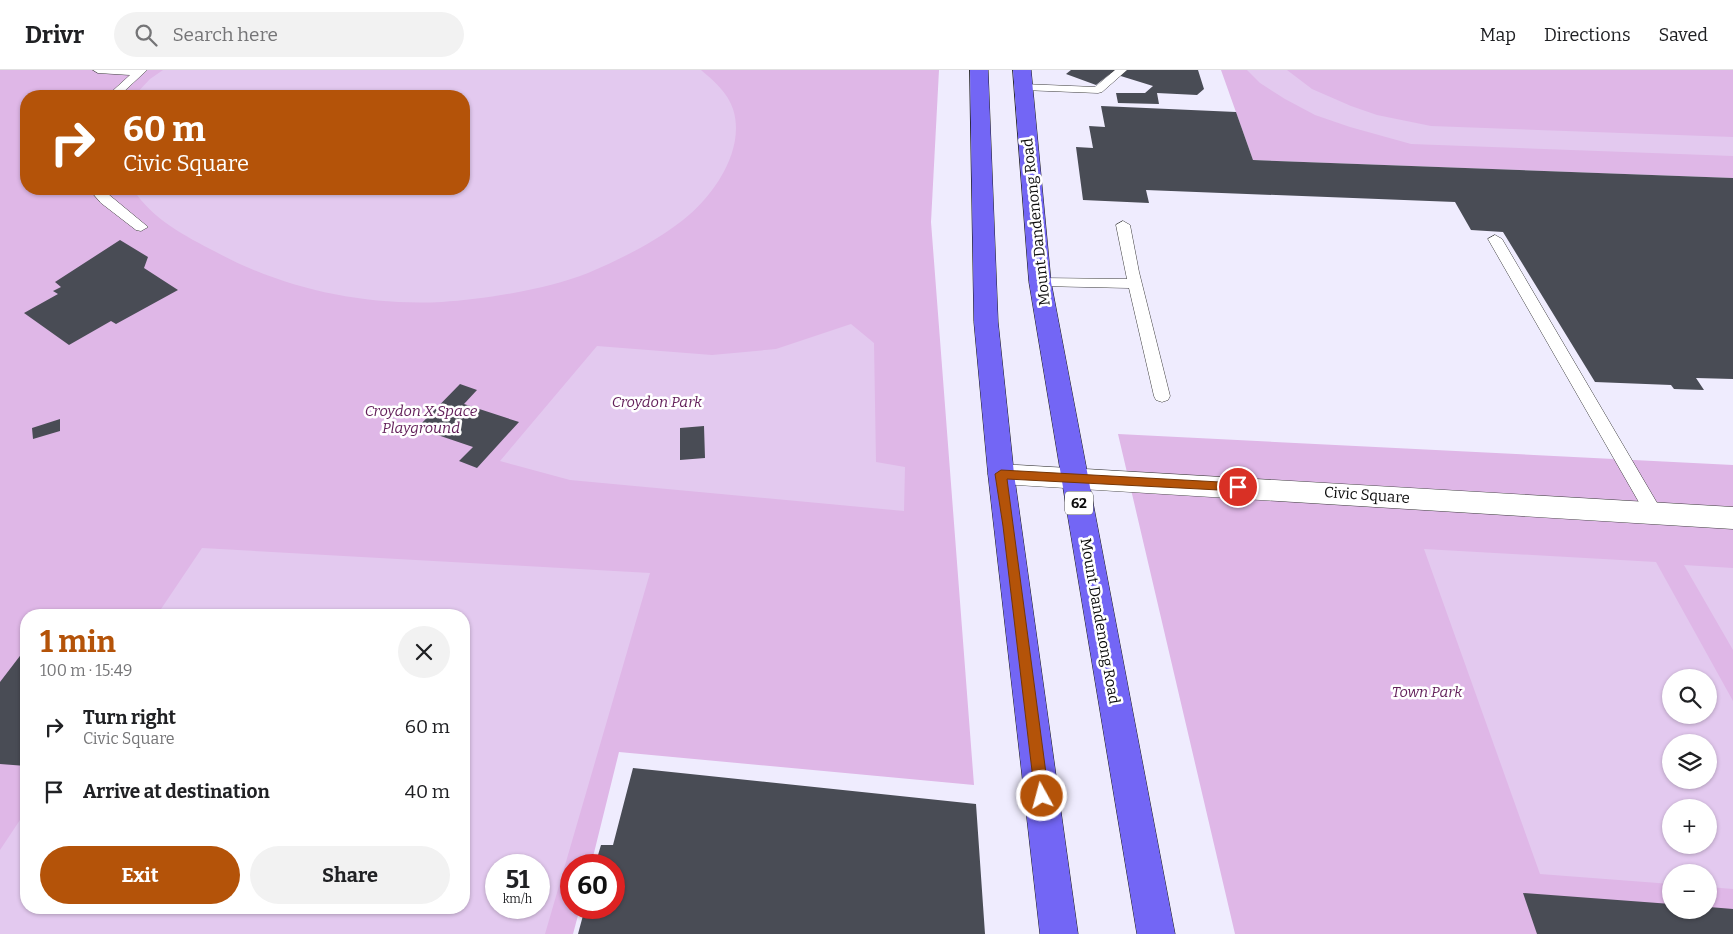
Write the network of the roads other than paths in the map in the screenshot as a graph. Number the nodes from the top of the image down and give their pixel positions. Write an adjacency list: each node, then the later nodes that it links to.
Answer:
1 (98, 70): 4 (lane)
2 (979, 70): 14 (main road)
3 (1122, 70): 5 (lane)
4 (141, 71): 6 (lane)
5 (1022, 79): 11 (main road, Mount Dandenong Road / 62)
6 (120, 90)
7 (101, 195): 9 (lane)
8 (1123, 226): 12 (lane)
9 (141, 227)
10 (1495, 240): 16 (lane)
11 (1040, 282): 12 (lane); 15 (main road, Mount Dandenong Road / 62)
12 (1135, 284): 13 (lane)
13 (1162, 396)
14 (1001, 474): 15 (street, Civic Square); 18 (main road)
15 (1076, 477): 16 (street, Civic Square); 19 (main road, Mount Dandenong Road / 62)
16 (1654, 513): 17 (street, Civic Square)
17 (1733, 518)
18 (1059, 934)
19 (1156, 934)

